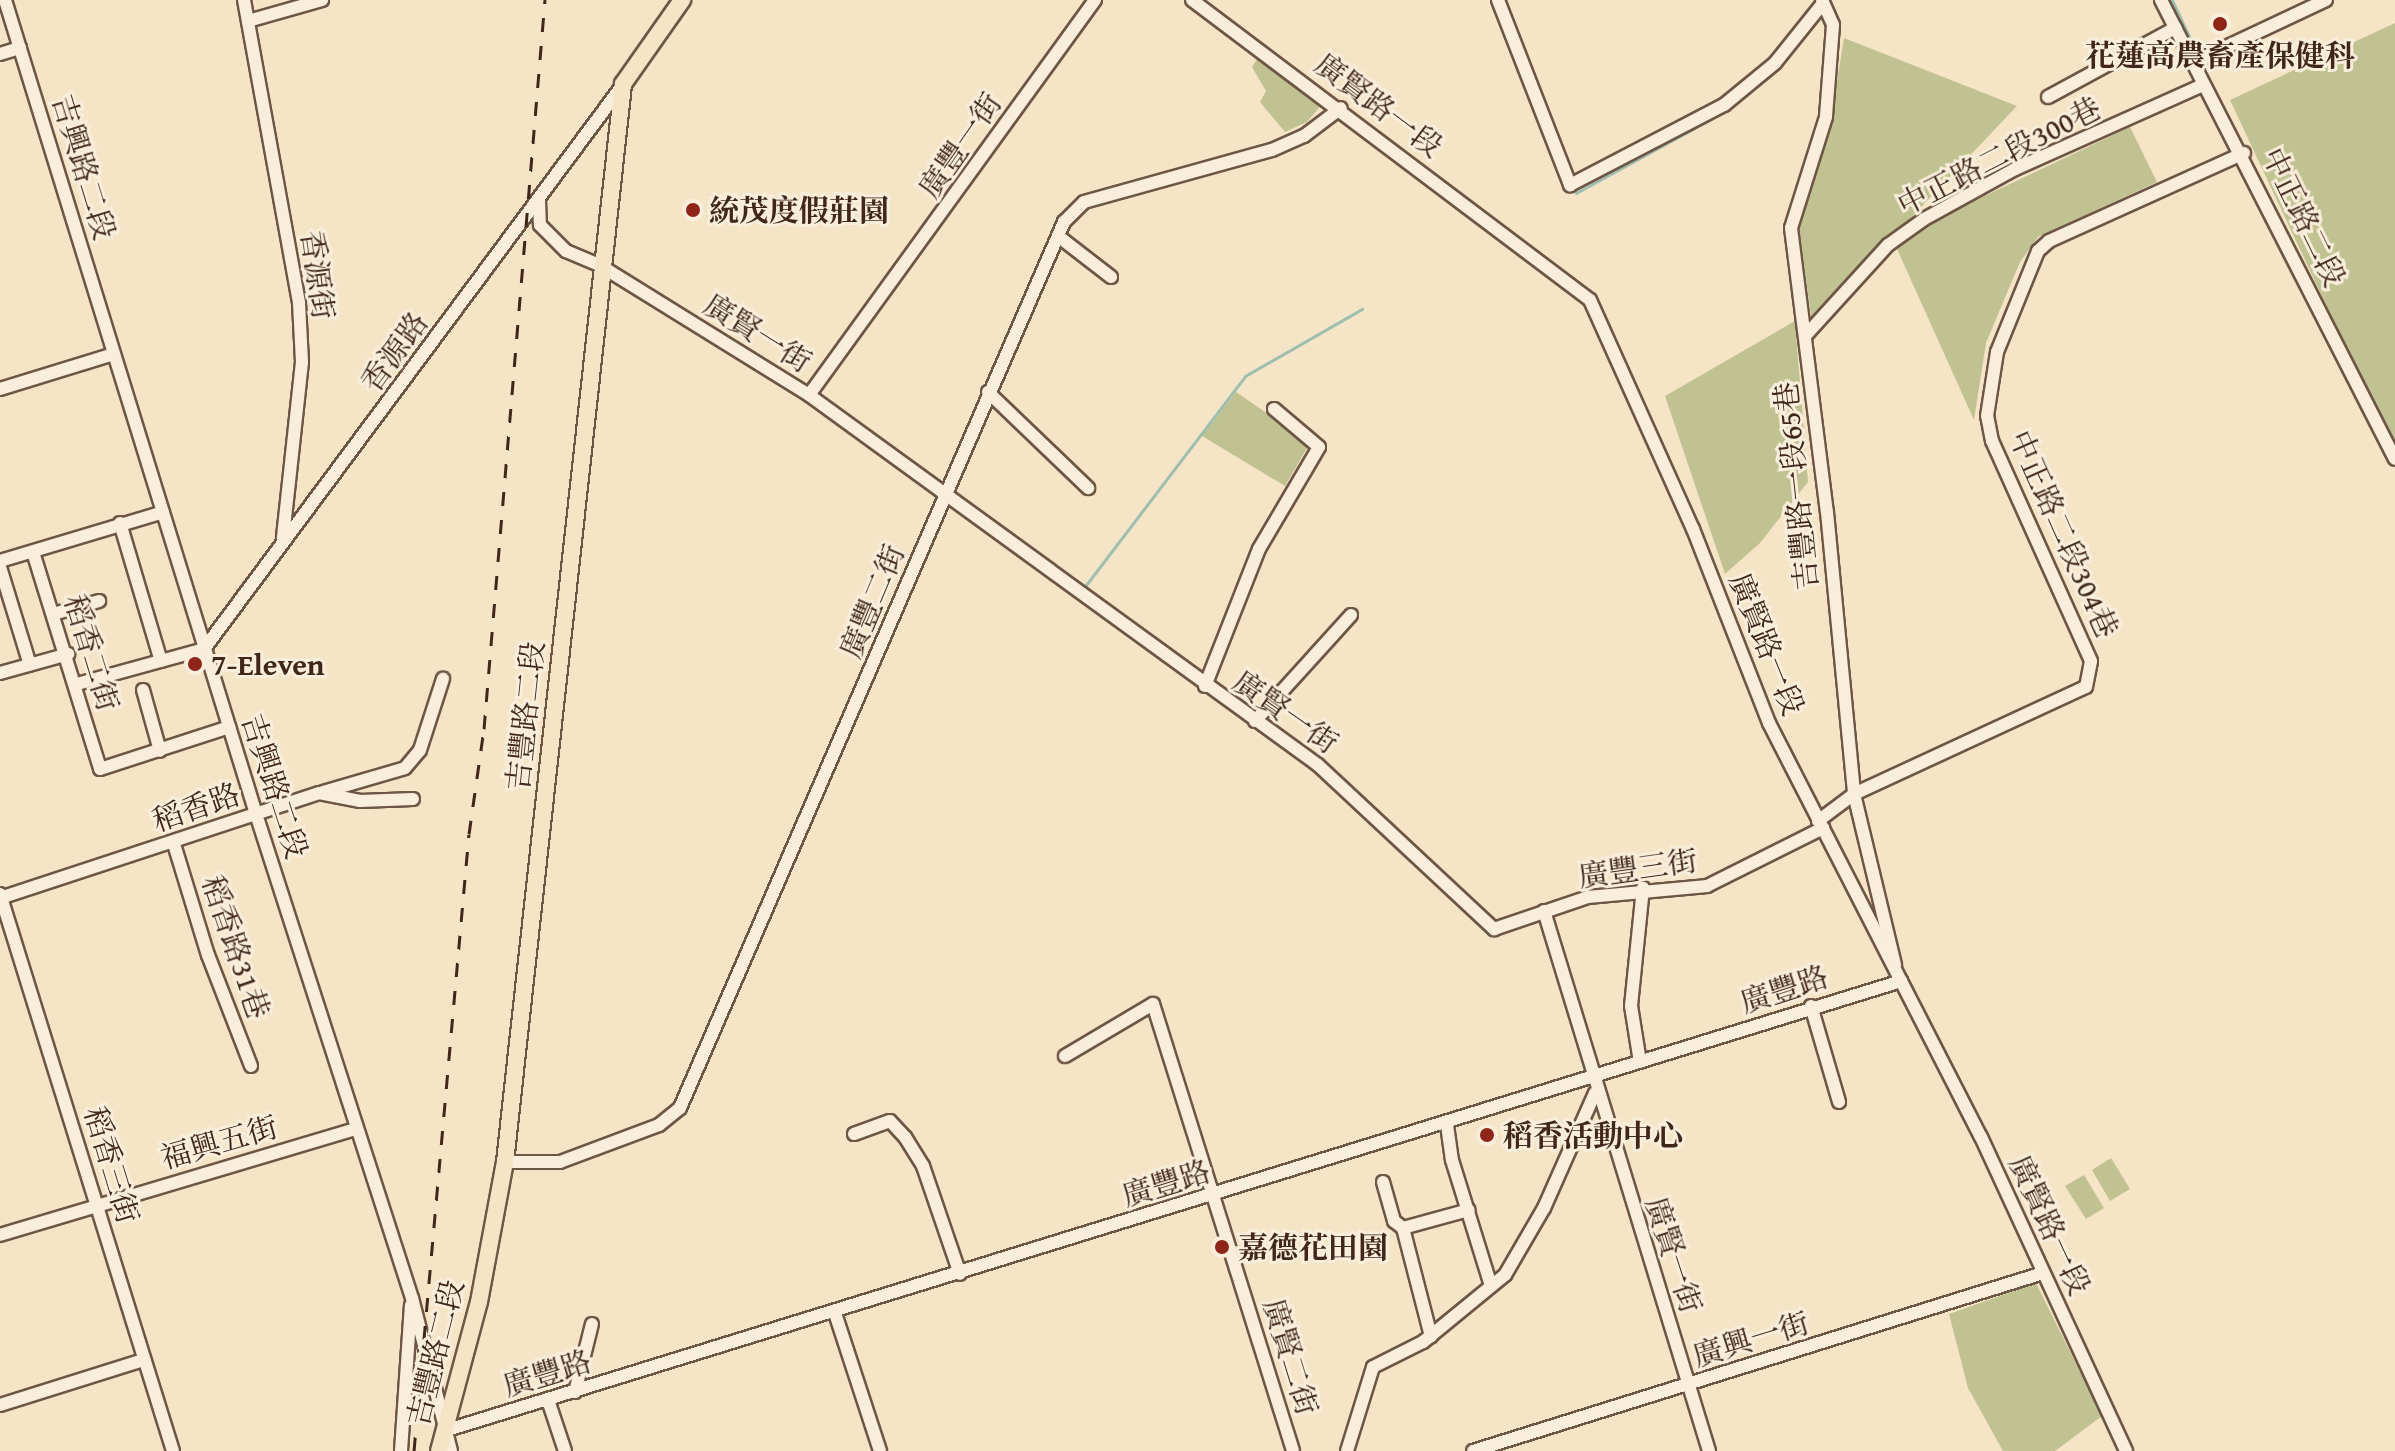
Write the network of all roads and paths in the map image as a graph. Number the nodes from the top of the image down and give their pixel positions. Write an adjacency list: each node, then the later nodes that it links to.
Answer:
1 (5, 0): 13 (street, 吉興路二段)
2 (244, 0): 11 (street, 香源街)
3 (322, 0): 11 (street)
4 (682, 0): 16 (main road, 吉豐路二段)
5 (1095, 0): 29 (street, 廣豐一街)
6 (1192, 0): 19 (street, 廣賢路一段)
7 (1498, 0): 10 (street)
8 (2161, 0): 12 (street, 中正路二段)
9 (2326, 0): 15 (street)
10 (1823, 1): 25 (street, 吉豐路一段65巷)
11 (248, 21): 36 (street, 香源街)
12 (2175, 28): 15 (street, 中正路二段); 18 (street)
13 (20, 48): 14 (street); 26 (street, 吉興路二段)
14 (0, 54)
15 (2192, 63): 17 (street, 中正路二段)
16 (623, 84): 21 (street, 香源路); 23 (main road, 吉豐路二段)
17 (2203, 85): 20 (street, 中正路二段); 25 (street, 中正路二段300巷)
18 (2048, 97)
19 (1341, 108): 22 (street, 廣豐二街); 59 (street, 廣賢路一段)
20 (2244, 153): 31 (street, 中正路二段); 53 (street, 中正路二段304巷)
21 (539, 200): 23 (street, 廣賢一街); 36 (street, 香源路)
22 (1058, 236): 24 (street); 28 (street, 廣豐二街)
23 (601, 266): 29 (street, 廣賢一街); 76 (main road, 吉豐路二段)
24 (1111, 277)
25 (1806, 335): 56 (street, 吉豐路一段65巷)
26 (114, 354): 27 (street); 34 (street, 吉興路二段)
27 (0, 389)
28 (988, 392): 32 (street); 33 (street, 廣豐二街)
29 (809, 395): 33 (street, 廣賢一街)
30 (1274, 409): 49 (street)
31 (2395, 459)
32 (1088, 488)
33 (947, 494): 49 (street, 廣賢一街); 76 (street, 廣豐二街)
34 (163, 512): 35 (street); 42 (street, 吉興路二段)
35 (120, 523): 37 (street); 44 (street)
36 (283, 538): 42 (street, 香源路)
37 (33, 552): 38 (street); 40 (street, 稻香二街)
38 (0, 564): 45 (street)
39 (99, 601): 40 (street)
40 (53, 614): 43 (street, 稻香二街)
41 (1351, 615): 51 (street)
42 (204, 649): 44 (street); 52 (street, 吉興路二段)
43 (68, 654): 45 (street); 48 (street, 稻香二街)
44 (161, 661): 48 (street)
45 (30, 665): 46 (street)
46 (0, 673)
47 (443, 679): 55 (street)
48 (77, 684): 54 (street, 稻香二街)
49 (1205, 686): 51 (street, 廣賢一街)
50 (143, 690): 54 (street)
51 (1255, 721): 63 (street, 廣賢一街)
52 (229, 727): 54 (street); 58 (street, 吉興路二段)
53 (1997, 728): 56 (street, 廣豐三街)
54 (160, 751)
55 (319, 793): 57 (street, 稻香路); 58 (street, 稻香路)
56 (1854, 794): 59 (street, 廣豐三街); 64 (street, 吉豐路一段65巷)
57 (413, 799)
58 (256, 814): 60 (street, 稻香路); 74 (street, 吉興路二段)
59 (1821, 825): 61 (street, 廣豐三街); 64 (street, 廣賢路一段)
60 (174, 844): 62 (street, 稻香路); 69 (street, 稻香路31巷)
61 (1643, 888): 63 (street, 廣豐三街); 68 (street)
62 (0, 896): 79 (street, 稻香三街)
63 (1544, 911): 70 (street, 廣賢一街)
64 (1895, 968): 65 (street, 廣賢路一段)
65 (1901, 981): 66 (street, 廣豐路); 83 (street, 廣賢路一段)
66 (1811, 1006): 68 (street, 廣豐路); 72 (street)
67 (1065, 1056): 78 (street, 廣賢二街)
68 (1640, 1062): 70 (street, 廣豐路)
69 (251, 1066)
70 (1591, 1077): 71 (street, 廣賢一街); 73 (street, 廣豐路)
71 (1595, 1093): 85 (street); 91 (street, 廣賢一街)
72 (1839, 1102)
73 (1447, 1125): 78 (street, 廣豐路); 80 (street)
74 (356, 1129): 79 (street, 福興五街); 86 (street, 吉興路二段)
75 (854, 1134): 84 (street)
76 (505, 1162): 95 (main road, 吉豐路二段)
77 (1383, 1182): 81 (street)
78 (1215, 1196): 84 (street, 廣豐路); 102 (street, 廣賢二街)
79 (96, 1205): 82 (street, 福興五街); 90 (street, 稻香三街)
80 (1469, 1210): 81 (street); 85 (street)
81 (1403, 1228): 89 (street)
82 (0, 1235)
83 (2043, 1273): 91 (street, 廣興一街); 106 (street, 廣賢路一段)
84 (960, 1274): 87 (street, 廣豐路)
85 (1491, 1286): 89 (street)
86 (412, 1298): 95 (street, 吉興路二段); 96 (street)
87 (835, 1313): 92 (street, 廣豐路); 101 (street)
88 (592, 1324): 92 (street)
89 (1431, 1336): 103 (street)
90 (144, 1360): 94 (street); 97 (street, 稻香三街)
91 (1689, 1385): 104 (street, 廣興一街); 105 (street, 廣賢一街)
92 (575, 1392): 93 (street, 廣豐路)
93 (548, 1400): 95 (street, 廣豐路); 100 (street)
94 (0, 1405)
95 (444, 1431): 98 (main road, 吉豐路二段); 99 (street, 吉興路二段)
96 (399, 1450)
97 (173, 1451)
98 (439, 1451)
99 (451, 1451)
100 (565, 1451)
101 (880, 1451)
102 (1293, 1451)
103 (1347, 1451)
104 (1473, 1451)
105 (1709, 1451)
106 (2126, 1451)

